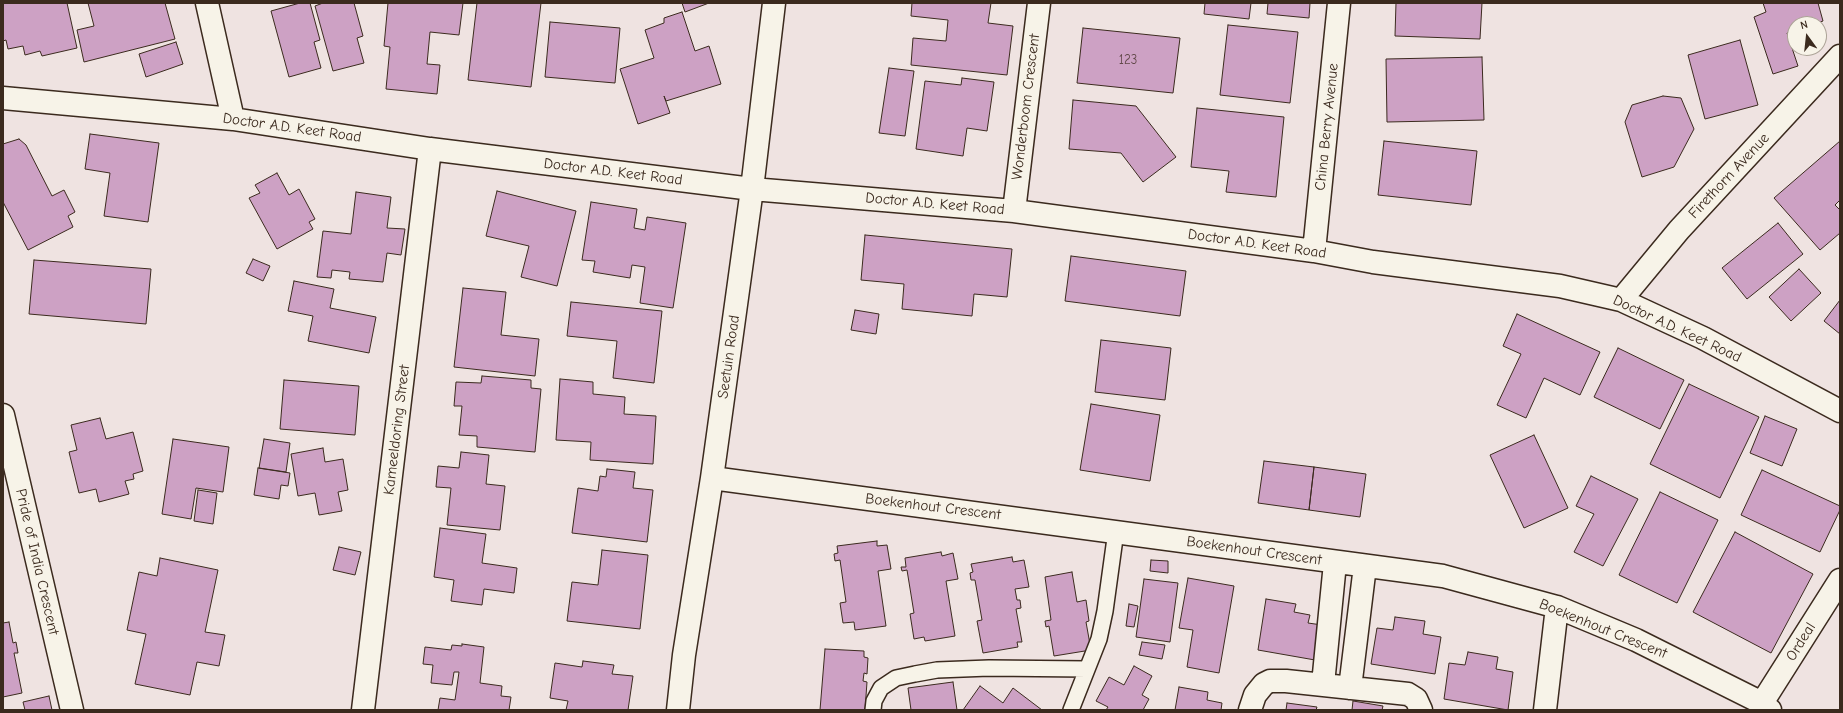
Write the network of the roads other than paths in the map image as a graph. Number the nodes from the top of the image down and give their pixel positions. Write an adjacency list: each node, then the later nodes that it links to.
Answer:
1 (207, 3): 7 (street)
2 (774, 3): 9 (street, Seetuin Road)
3 (1039, 3): 10 (street, Wonderboom Crescent)
4 (1339, 3): 11 (street, China Berry Avenue)
5 (1840, 56): 12 (street, Firethorn Avenue)
6 (3, 98): 7 (street, Doctor A.D. Keet Road)
7 (233, 119): 8 (street, Doctor A.D. Keet Road)
8 (430, 149): 9 (street, Doctor A.D. Keet Road); 26 (street, Kameeldoring Street)
9 (752, 189): 10 (street, Doctor A.D. Keet Road); 15 (street, Seetuin Road)
10 (1014, 211): 11 (street, Doctor A.D. Keet Road)
11 (1314, 251): 12 (street, Doctor A.D. Keet Road)
12 (1621, 300): 13 (street, Doctor A.D. Keet Road)
13 (1840, 411)
14 (3, 415): 25 (street, Pride of India Crescent)
15 (712, 478): 16 (street, Boekenhout Crescent); 27 (street, Seetuin Road)
16 (1116, 531): 17 (street, Boekenhout Crescent); 21 (lane)
17 (1335, 563): 18 (street, Boekenhout Crescent); 22 (street)
18 (1365, 566): 20 (street, Boekenhout Crescent); 23 (street)
19 (1840, 580): 24 (street, Ordeal)
20 (1557, 607): 24 (street, Boekenhout Crescent); 32 (street)
21 (1087, 669): 28 (lane); 29 (lane)
22 (1323, 684): 23 (street); 30 (street)
23 (1350, 688): 31 (street)
24 (1766, 706)
25 (72, 710)
26 (363, 710)
27 (678, 710)
28 (873, 710)
29 (1071, 710)
30 (1250, 710)
31 (1421, 710)
32 (1545, 710)

